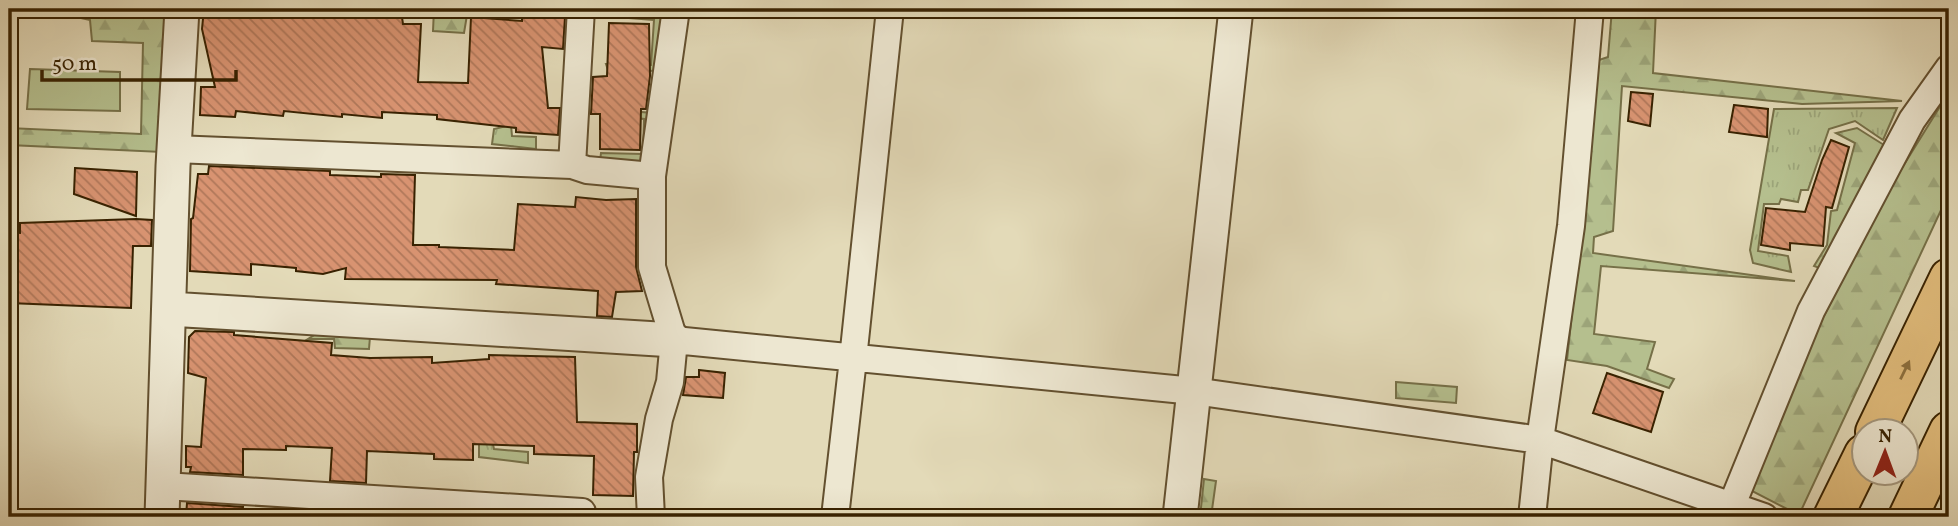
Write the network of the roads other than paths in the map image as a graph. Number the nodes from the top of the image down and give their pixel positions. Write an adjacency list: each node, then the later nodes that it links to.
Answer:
1 (182, 9): 8 (street)
2 (581, 9): 9 (street)
3 (676, 9): 10 (street)
4 (890, 9): 14 (street)
5 (1236, 9): 15 (street)
6 (1590, 9): 18 (street)
7 (1949, 68): 21 (street)
8 (174, 149): 9 (street); 12 (street)
9 (572, 166): 10 (street)
10 (652, 176): 13 (street)
11 (1949, 278): 16 (highway, one-way to 11)
12 (169, 309): 13 (street); 20 (street)
13 (674, 340): 14 (street); 23 (street)
14 (853, 359): 15 (street); 24 (street)
15 (1194, 391): 18 (street); 25 (street)
16 (1882, 418)
17 (1949, 430): 29 (highway)
18 (1540, 440): 21 (street); 26 (street)
19 (1850, 482): 28 (highway)
20 (163, 502): 22 (street)
21 (1729, 512): 27 (street)
22 (582, 517)
23 (651, 517)
24 (835, 517)
25 (1180, 517)
26 (1532, 517)
27 (1764, 517)
28 (1833, 517)
29 (1908, 517)

